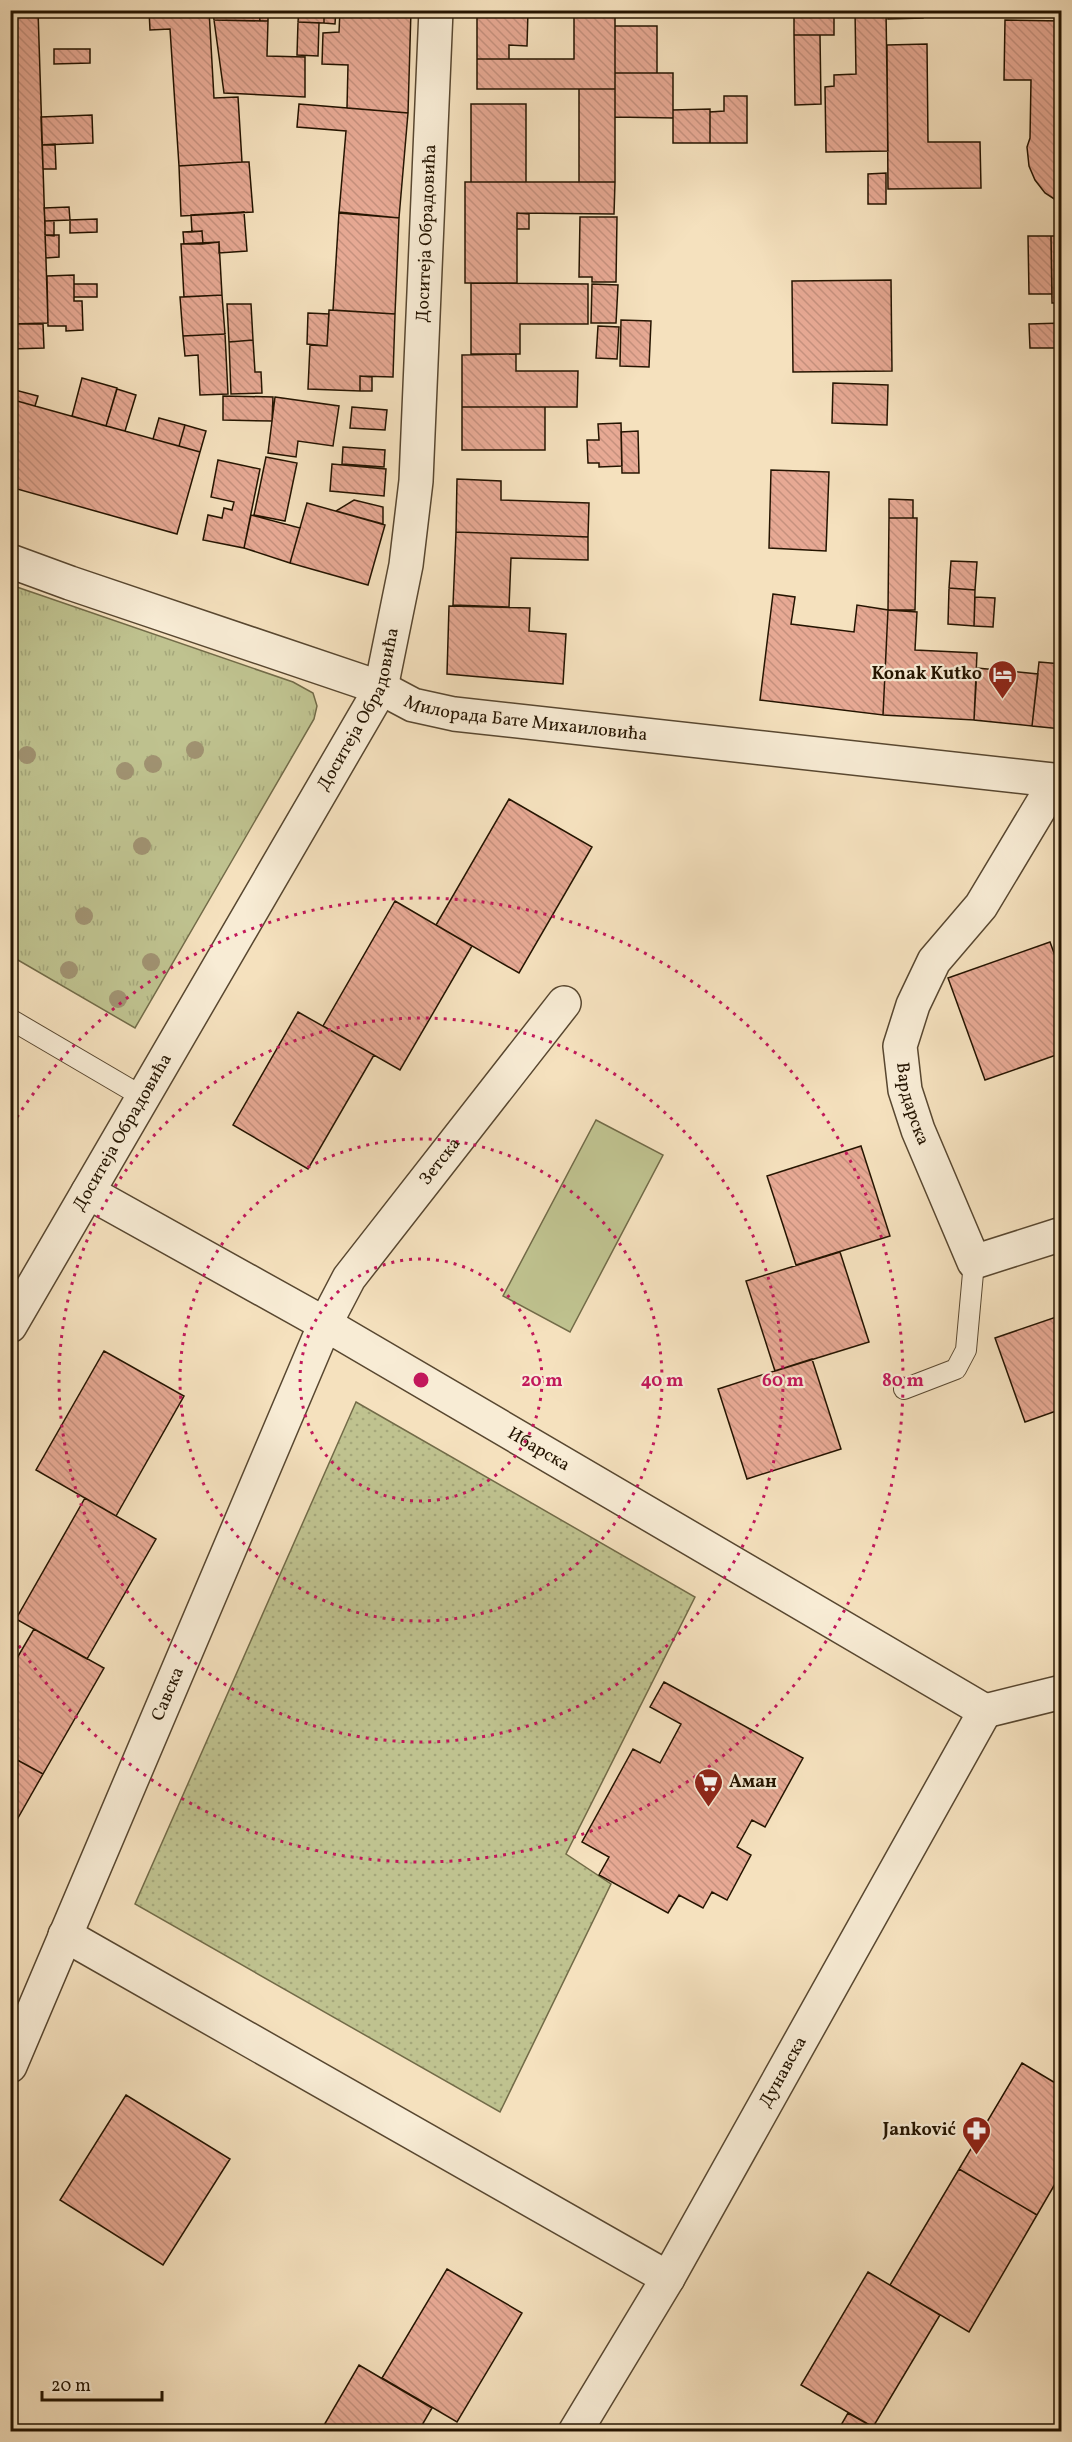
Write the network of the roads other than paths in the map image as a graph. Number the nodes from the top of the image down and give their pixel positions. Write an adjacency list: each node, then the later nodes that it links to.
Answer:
1 (436, 10): 3 (street, Доситеја Обрадовића)
2 (10, 561): 3 (street, Милорада Бате Михаиловића)
3 (381, 688): 4 (street, Милорада Бате Михаиловића); 7 (street, Доситеја Обрадовића)
4 (1059, 781): 10 (street, Вардарска)
5 (564, 1003): 11 (street, Зетска)
6 (10, 1019): 7 (lane)
7 (143, 1097): 8 (street, Доситеја Обрадовића)
8 (88, 1192): 11 (street, Ибарска); 12 (street, Доситеја Обрадовића)
9 (1062, 1234): 10 (street)
10 (974, 1262): 13 (lane)
11 (325, 1324): 15 (street, Ибарска); 16 (street, Савска)
12 (10, 1326)
13 (904, 1389)
14 (1062, 1692): 15 (street)
15 (985, 1711): 18 (street, Дунавска)
16 (65, 1935): 17 (street, Савска); 18 (street)
17 (10, 2066)
18 (668, 2278): 19 (street, Дунавска)
19 (575, 2432)

